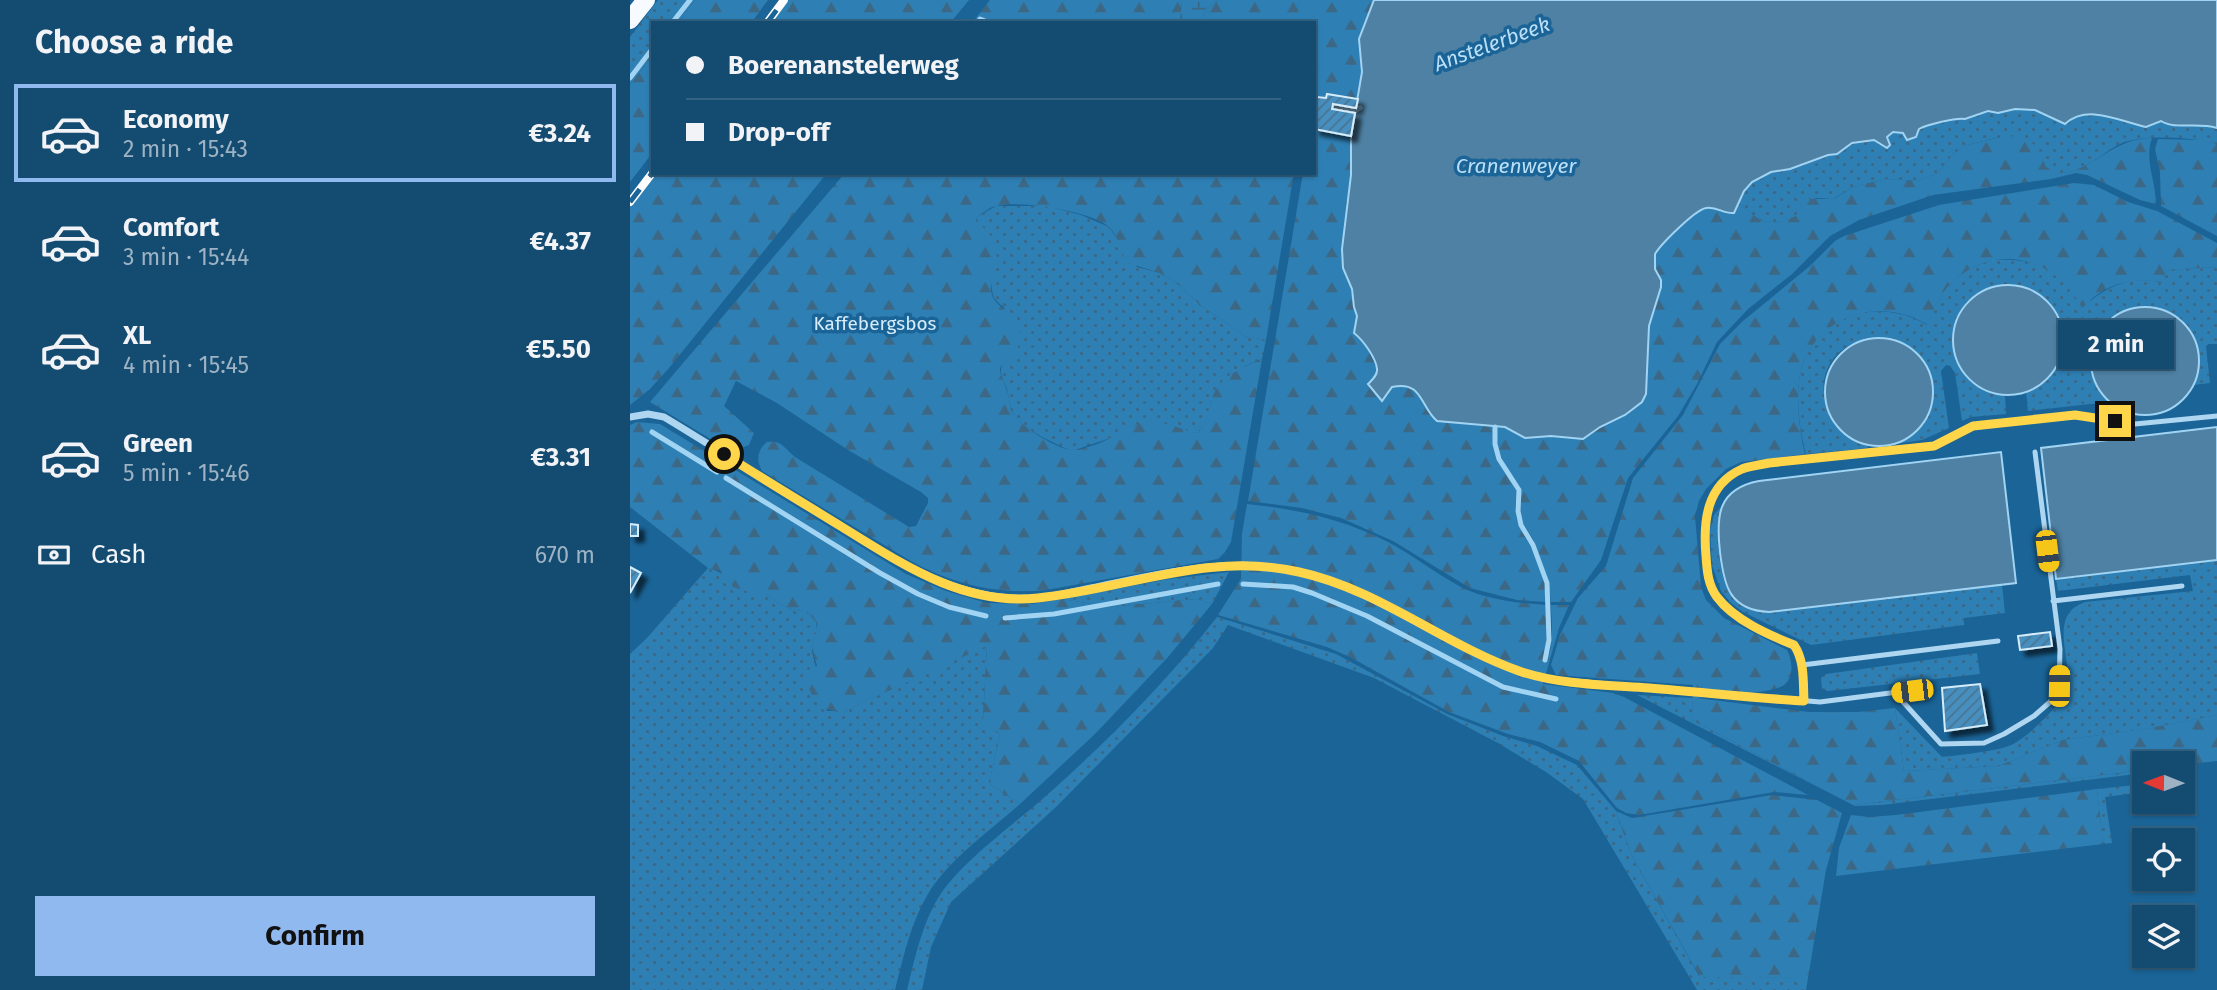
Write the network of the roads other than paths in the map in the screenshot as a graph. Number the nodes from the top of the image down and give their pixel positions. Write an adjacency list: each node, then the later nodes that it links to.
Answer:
1 (646, 0): 2 (main road)
2 (630, 20)
3 (634, 415): 10 (street)
4 (2217, 416): 9 (lane)
5 (2035, 452): 7 (lane)
6 (2182, 586): 7 (lane)
7 (2053, 601): 12 (lane)
8 (1998, 641): 9 (lane)
9 (1801, 665): 13 (lane)
10 (1610, 685): 13 (lane)
11 (1929, 688): 12 (lane)
12 (1895, 693): 13 (lane)
13 (1804, 701)

